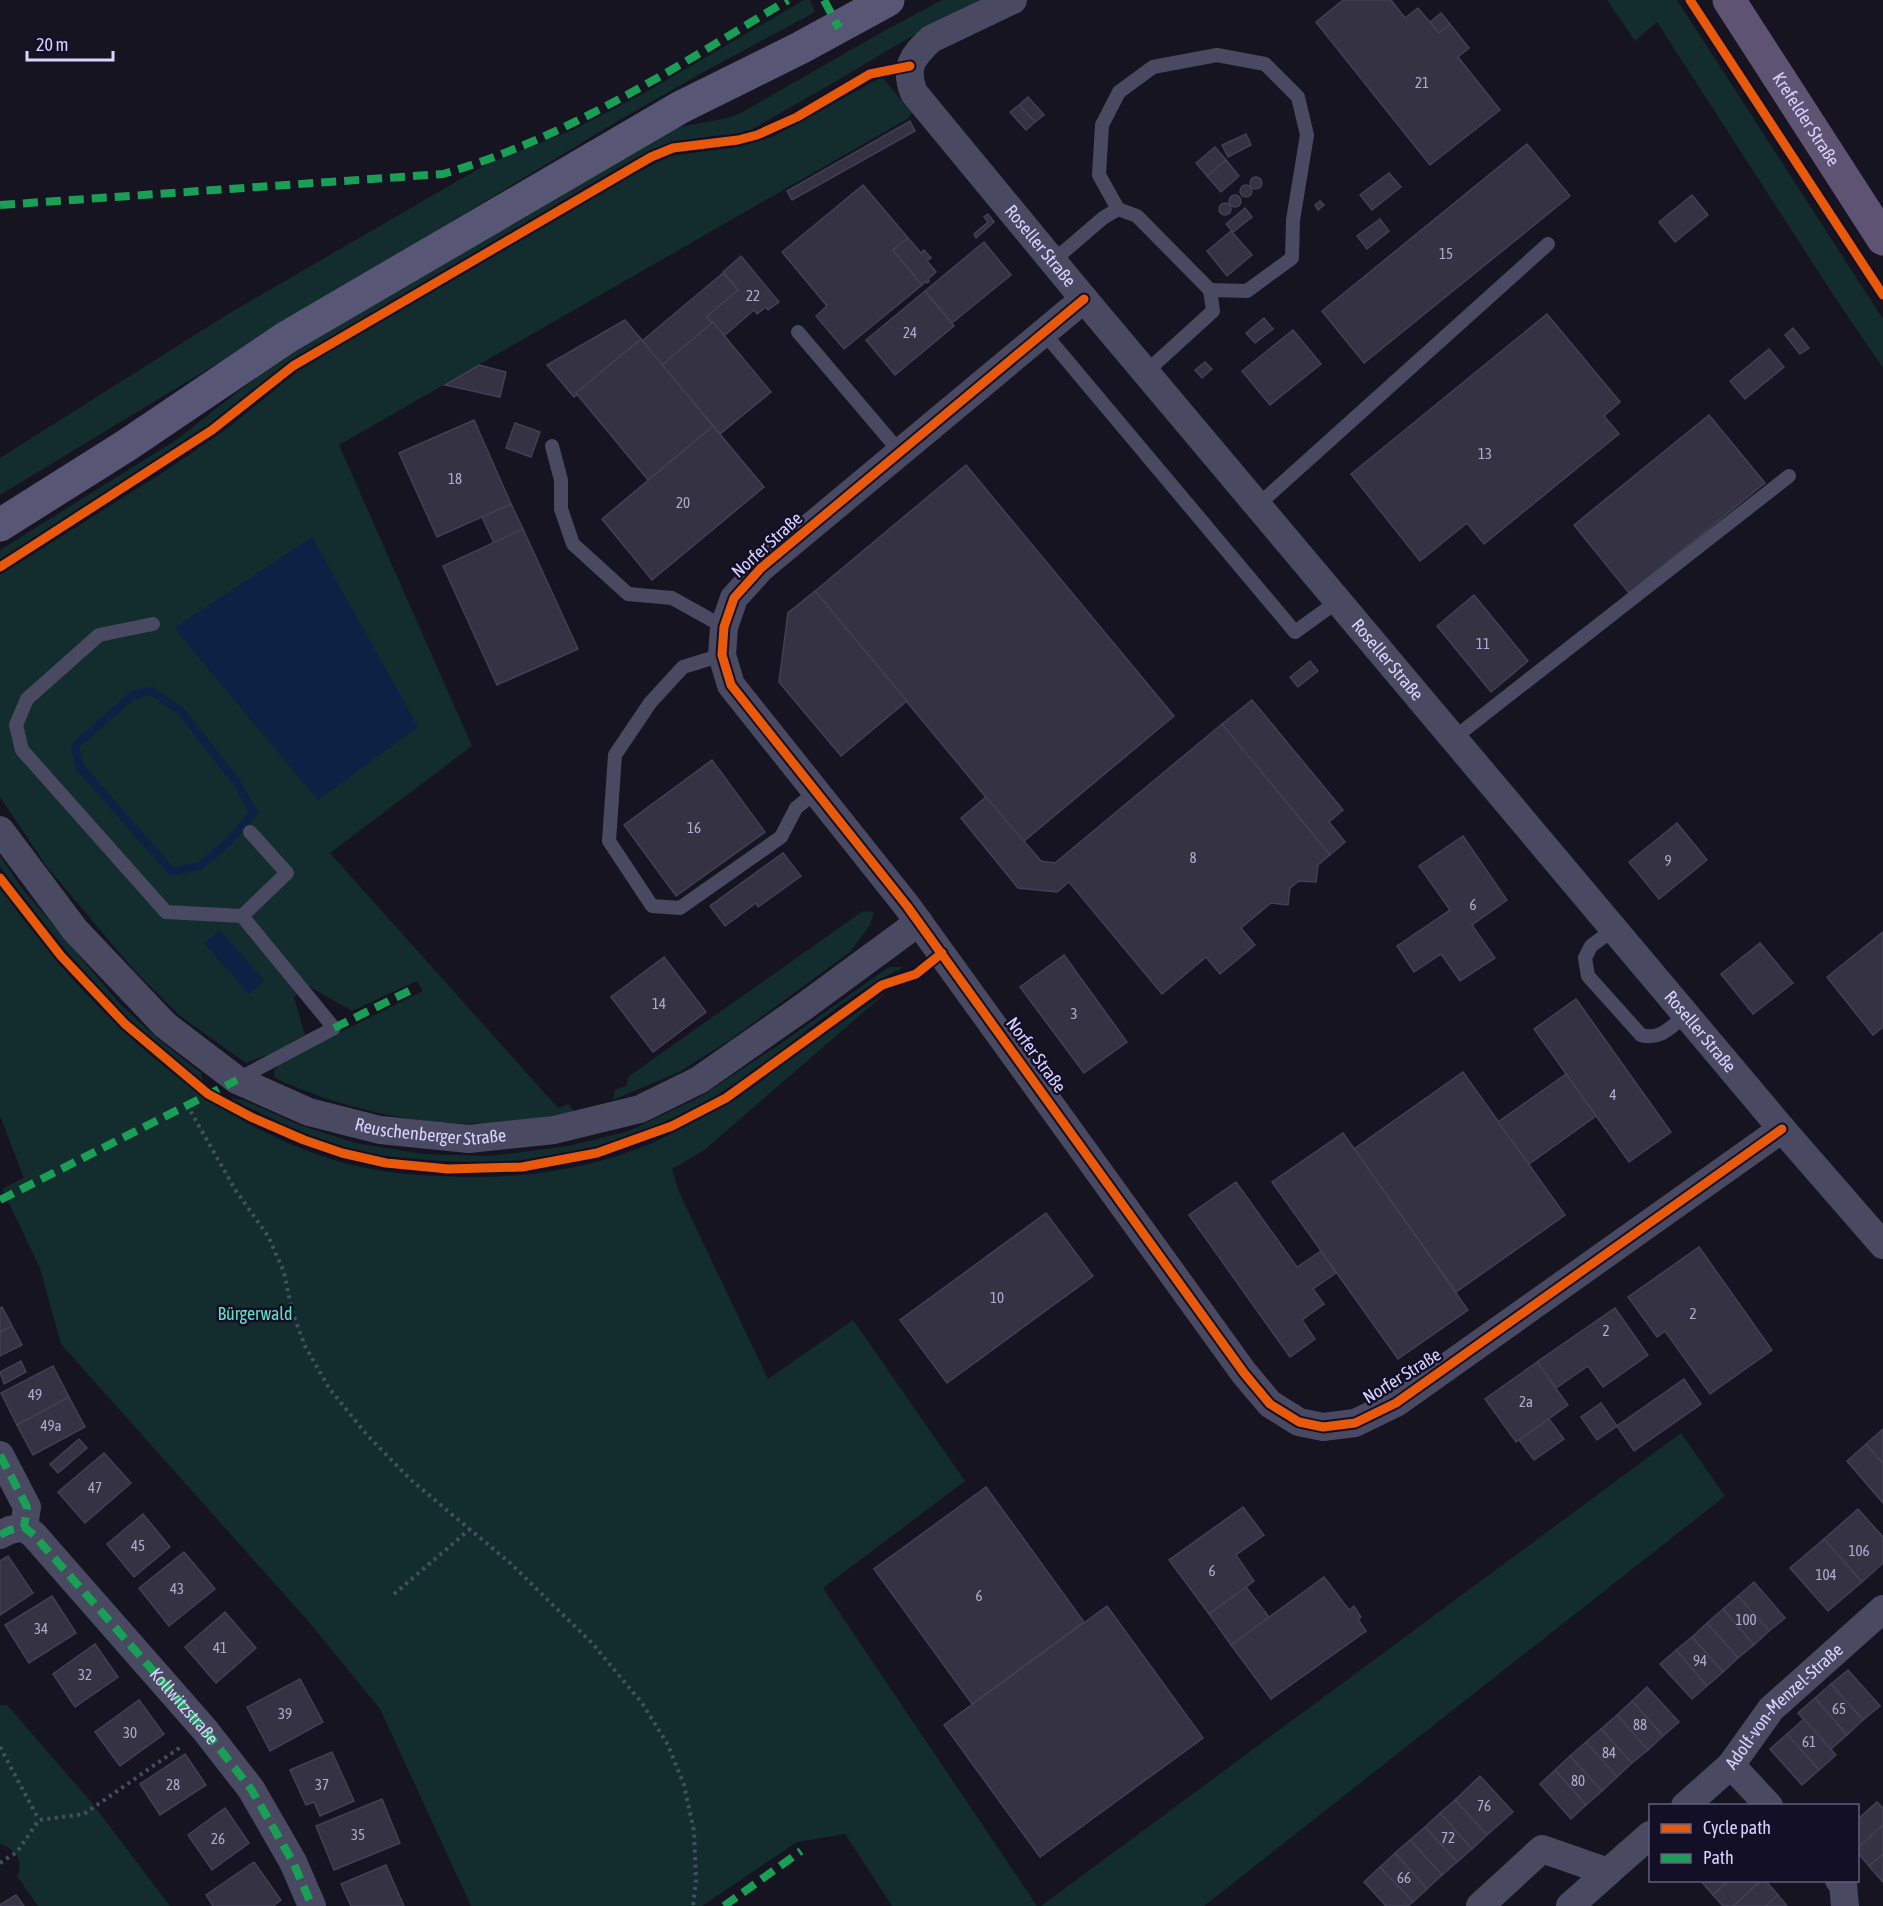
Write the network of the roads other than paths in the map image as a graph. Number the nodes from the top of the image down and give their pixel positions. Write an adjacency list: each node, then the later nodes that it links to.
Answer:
1 (888, 0): 17 (main road)
2 (1013, 0): 7 (street, Roseller Straße)
3 (1729, 0): 5 (main road, Krefelder Straße)
4 (1118, 209): 7 (lane); 8 (lane); 8 (lane)
5 (1883, 239)
6 (1548, 244): 16 (lane)
7 (1053, 261): 9 (street, Roseller Straße)
8 (1210, 290): 12 (lane)
9 (1084, 299): 11 (street, Norfer Straße); 12 (street, Roseller Straße)
10 (798, 332): 14 (lane)
11 (1044, 333): 14 (street, Norfer Straße); 18 (lane)
12 (1146, 372): 16 (street, Roseller Straße)
13 (552, 446): 20 (lane)
14 (900, 452): 20 (street, Norfer Straße)
15 (1789, 476): 22 (lane)
16 (1258, 505): 18 (street, Roseller Straße)
17 (0, 525)
18 (1338, 601): 22 (street, Roseller Straße)
19 (153, 624): 26 (lane)
20 (724, 627): 21 (street, Norfer Straße)
21 (722, 655): 23 (street, Norfer Straße); 23 (lane)
22 (1454, 738): 28 (street, Roseller Straße)
23 (816, 792): 27 (street, Norfer Straße)
24 (0, 830): 30 (street, Reuschenberger Straße)
25 (250, 832): 26 (lane)
26 (242, 916): 30 (lane)
27 (919, 922): 30 (street, Reuschenberger Straße); 31 (street, Norfer Straße)
28 (1614, 929): 29 (street, Roseller Straße); 29 (lane)
29 (1686, 1015): 31 (street, Roseller Straße)
30 (237, 1080)
31 (1782, 1129): 32 (street, Roseller Straße)
32 (1883, 1245)
33 (0, 1455): 34 (street, Kollwitzstraße)
34 (12, 1531): 42 (street, Kollwitzstraße)
35 (1883, 1609): 36 (street, Adolf-von-Menzel-Straße)
36 (1731, 1765): 37 (street, Adolf-von-Menzel-Straße); 38 (street)
37 (1687, 1804)
38 (1767, 1804)
39 (1649, 1836): 40 (street)
40 (1608, 1872): 43 (street); 44 (street)
41 (1840, 1882): 45 (street)
42 (312, 1906)
43 (1480, 1906)
44 (1570, 1906)
45 (1845, 1906)

